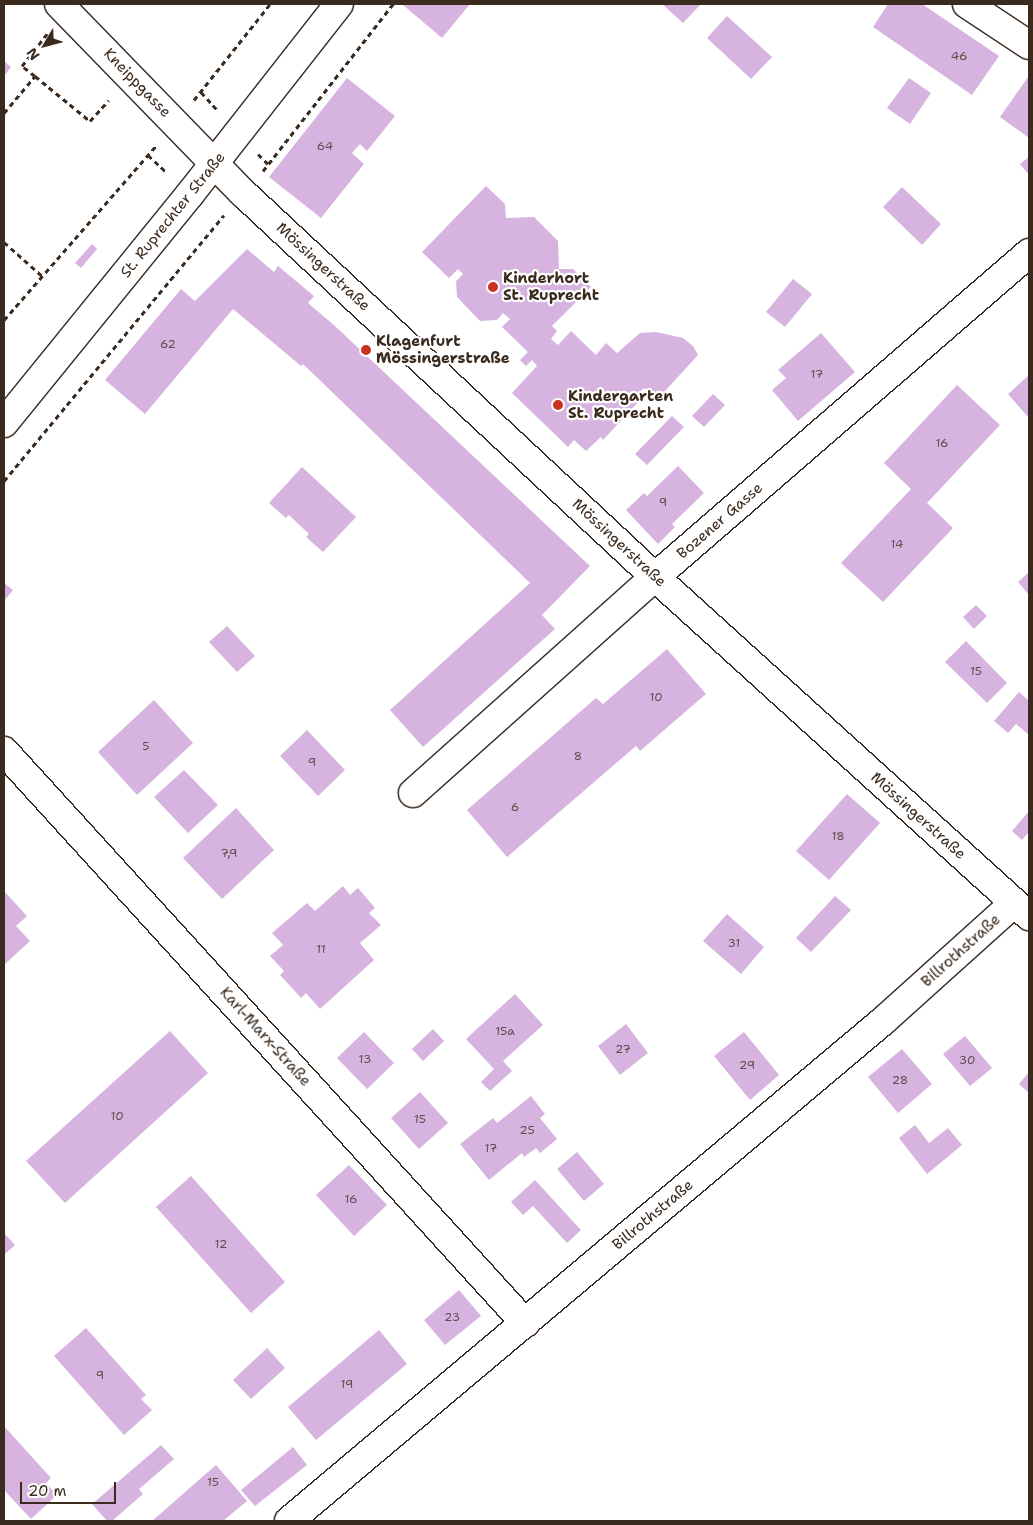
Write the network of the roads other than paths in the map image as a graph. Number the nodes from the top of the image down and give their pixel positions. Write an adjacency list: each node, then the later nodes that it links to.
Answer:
1 (339, 4): 5 (street, St. Ruprechter Straße)
2 (967, 4): 4 (street)
3 (62, 7): 5 (street, Kneippgasse)
4 (1029, 45)
5 (215, 163): 7 (street, St. Ruprechter Straße); 8 (street, Mössingerstraße)
6 (1029, 253): 8 (street, Bozener Gasse)
7 (4, 423)
8 (655, 578): 10 (street, Bozener Gasse); 11 (street, Mössingerstraße)
9 (4, 751): 12 (street, Karl-Marx-Straße)
10 (413, 793)
11 (1022, 910): 12 (street, Billrothstraße)
12 (525, 1323): 13 (street, Billrothstraße)
13 (288, 1521)

